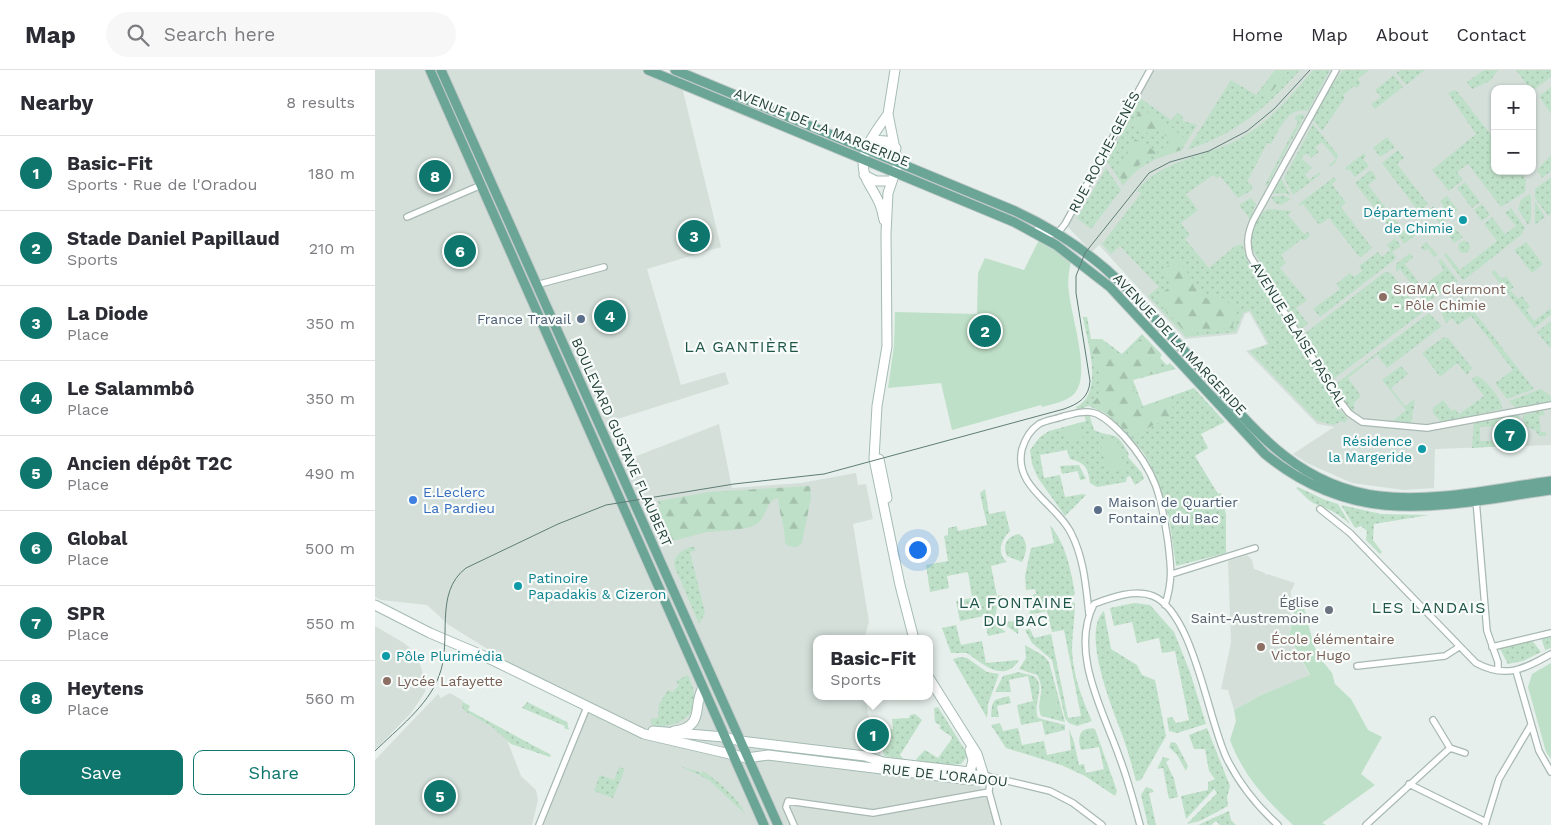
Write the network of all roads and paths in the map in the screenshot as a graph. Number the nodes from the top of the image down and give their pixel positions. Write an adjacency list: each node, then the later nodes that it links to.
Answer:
1 (430, 70): 16 (main road, BOULEVARD GUSTAVE FLAUBERT)
2 (441, 70): 22 (main road, BOULEVARD GUSTAVE FLAUBERT)
3 (648, 70): 12 (main road, AVENUE DE LA MARGERIDE)
4 (675, 70): 11 (main road, AVENUE DE LA MARGERIDE)
5 (895, 70): 8 (main road)
6 (1150, 70): 20 (street, RUE ROCHE-GENÈS)
7 (1336, 70): 23 (street, AVENUE BLAISE PASCAL)
8 (889, 114): 9 (main road); 10 (main road)
9 (872, 140): 10 (main road); 11 (main road)
10 (896, 148): 13 (main road)
11 (865, 149): 12 (main road); 13 (main road, AVENUE DE LA MARGERIDE)
12 (862, 159): 13 (main road, AVENUE DE LA MARGERIDE); 14 (main road)
13 (897, 168): 15 (main road); 18 (main road, AVENUE DE LA MARGERIDE); 20 (main road, AVENUE DE LA MARGERIDE)
14 (864, 175): 15 (main road); 19 (main road)
15 (891, 181): 19 (main road)
16 (479, 186): 17 (street); 42 (main road, BOULEVARD GUSTAVE FLAUBERT)
17 (407, 218)
18 (1014, 222): 20 (street); 26 (main road, AVENUE DE LA MARGERIDE)
19 (886, 225): 34 (main road)
20 (1059, 233): 26 (main road, AVENUE DE LA MARGERIDE)
21 (604, 267): 22 (street)
22 (536, 285): 49 (main road, BOULEVARD GUSTAVE FLAUBERT)
23 (1551, 405)
24 (1551, 481): 26 (main road)
25 (1551, 490): 26 (main road)
26 (1475, 496): 36 (street)
27 (1319, 509): 35 (street)
28 (1255, 548): 29 (street)
29 (1172, 574): 31 (street); 32 (street)
30 (375, 605): 43 (main road)
31 (1165, 605): 32 (street); 69 (street)
32 (1089, 614): 68 (street)
33 (1551, 633): 36 (street)
34 (913, 635)
35 (1459, 647): 38 (street); 39 (street)
36 (1492, 647): 39 (street)
37 (1551, 654): 40 (street)
38 (1357, 666)
39 (1498, 670): 40 (street)
40 (1516, 671): 45 (street)
41 (933, 685): 50 (main road)
42 (703, 688): 47 (main road); 48 (main road, BOULEVARD GUSTAVE FLAUBERT)
43 (587, 707): 46 (main road); 62 (street)
44 (1433, 720): 51 (street)
45 (1531, 725): 56 (street); 61 (street)
46 (634, 729): 47 (main road, RUE DE L'ORADOU); 52 (main road)
47 (669, 732): 48 (main road, RUE DE L'ORADOU)
48 (725, 737): 49 (main road, RUE DE L'ORADOU); 52 (main road, BOULEVARD GUSTAVE FLAUBERT)
49 (740, 741): 54 (main road, BOULEVARD GUSTAVE FLAUBERT); 55 (main road, RUE DE L'ORADOU)
50 (968, 742): 55 (main road); 57 (main road)
51 (1450, 748): 53 (street); 59 (street)
52 (732, 753): 54 (main road); 63 (main road, BOULEVARD GUSTAVE FLAUBERT)
53 (1465, 753)
54 (747, 758): 57 (main road, RUE DE L'ORADOU); 64 (main road, BOULEVARD GUSTAVE FLAUBERT)
55 (970, 772): 57 (street)
56 (1551, 772)
57 (981, 776): 58 (street, RUE DE L'ORADOU)
58 (990, 778): 60 (street); 67 (street, RUE DE L'ORADOU)
59 (1409, 784): 61 (street); 70 (street)
60 (989, 792): 65 (street); 66 (street)
61 (1486, 823)
62 (539, 825)
63 (764, 825)
64 (778, 825)
65 (794, 825)
66 (998, 825)
67 (1102, 825)
68 (1140, 825)
69 (1278, 825)
70 (1366, 825)

